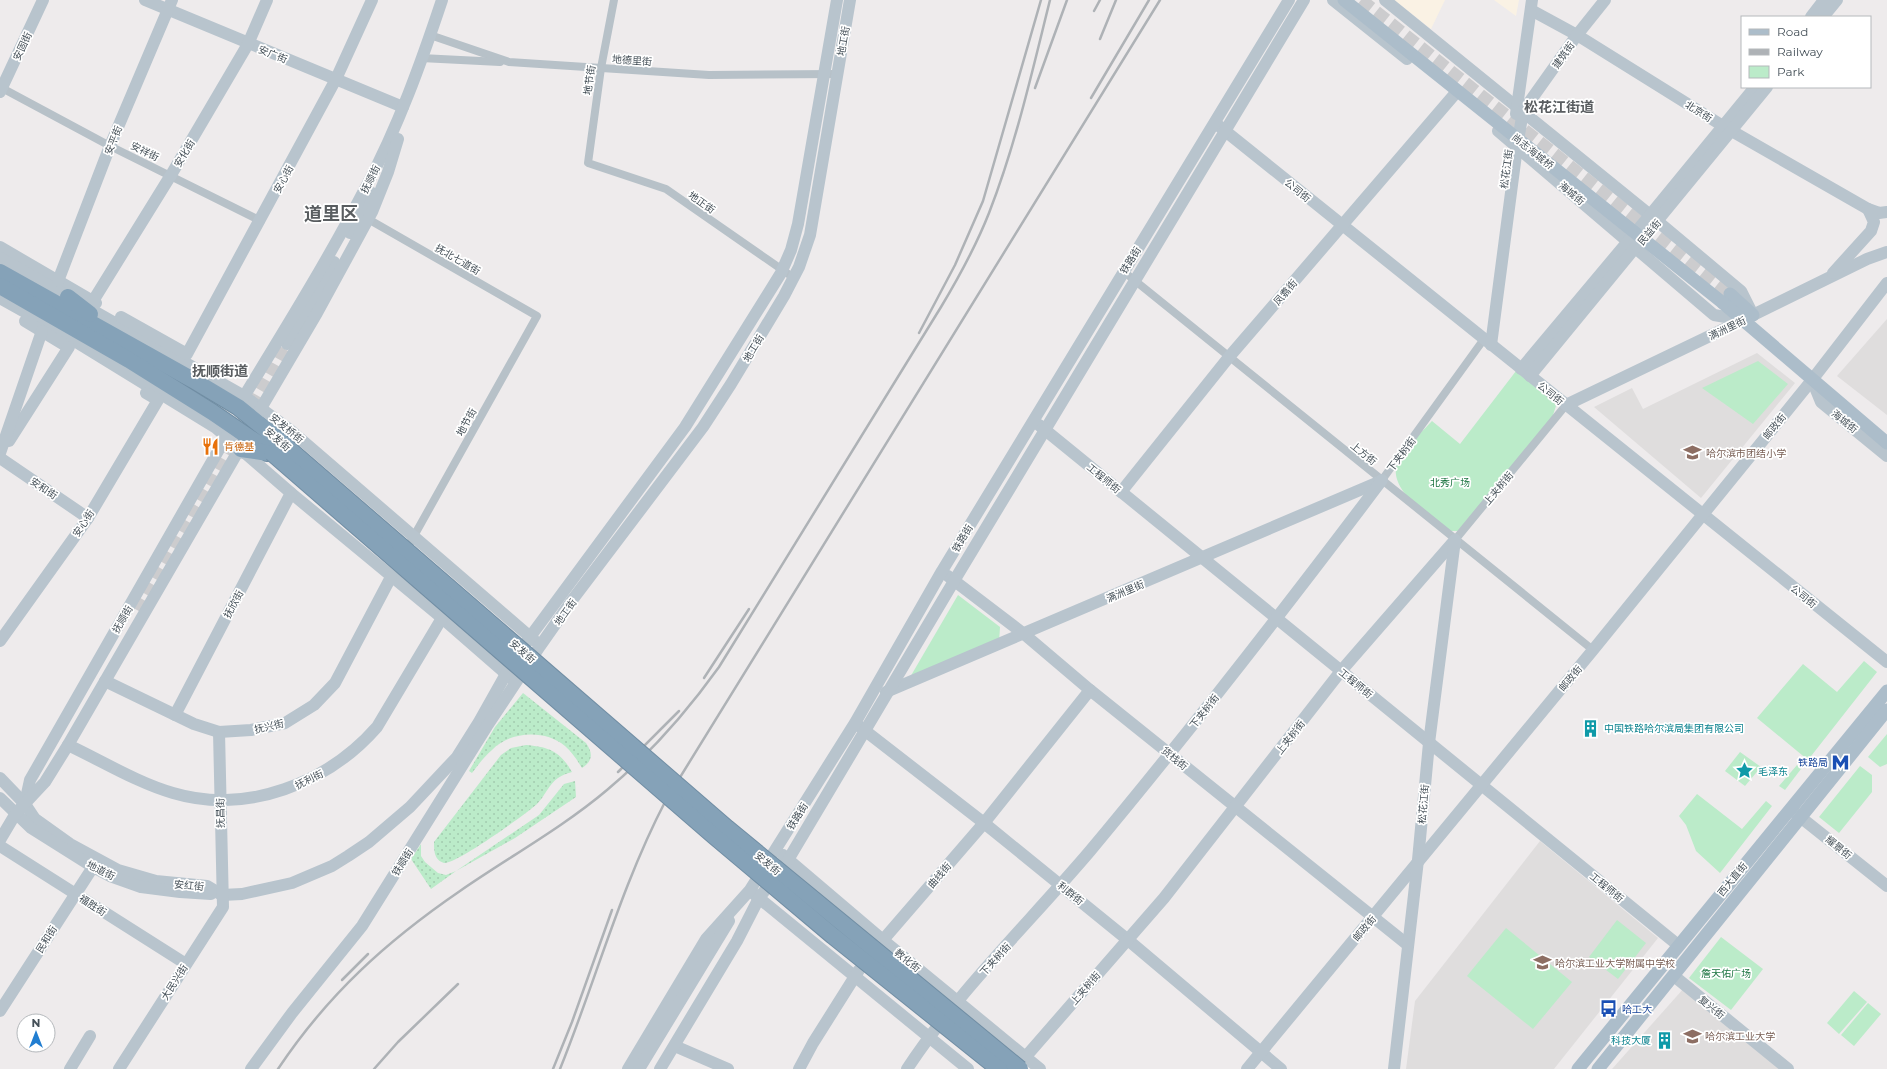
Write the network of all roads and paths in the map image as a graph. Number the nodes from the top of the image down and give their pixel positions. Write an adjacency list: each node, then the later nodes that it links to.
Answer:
1 (43, 0): 32 (street, 安固街)
2 (145, 0): 17 (street, 安广街)
3 (267, 0): 23 (street, 安化街)
4 (372, 0): 29 (street, 安心街)
5 (442, 0): 21 (street)
6 (614, 0): 26 (street, 地节街)
7 (837, 0): 27 (street, 地工街)
8 (850, 0): 28 (street, 地工街)
9 (1289, 0): 36 (street, 铁路街)
10 (1304, 0): 36 (street, 铁路街)
11 (1333, 0): 33 (street, 海城街)
12 (1344, 0): 67 (main road, 尚志海城桥, bridge)
13 (1384, 0): 35 (street, 海城街)
14 (1605, 0): 22 (street, 建筑街)
15 (1824, 0): 19 (street)
16 (1837, 0): 20 (street)
17 (170, 5): 23 (street, 安广街); 40 (street, 安平街)
18 (1532, 5): 22 (street, 北京街); 35 (street, 松花江街)
19 (1812, 16)
20 (1824, 16)
21 (430, 34): 24 (street); 25 (street, 地德里街)
22 (1577, 35): 35 (street, 建筑街); 37 (street, 北京街)
23 (248, 44): 29 (street, 安广街); 42 (street, 安化街)
24 (421, 58): 25 (street); 34 (street, 抚顺街); 38 (street, 抚顺街)
25 (509, 62): 26 (street, 地德里街)
26 (601, 68): 27 (street, 地德里街); 41 (street, 地节街)
27 (824, 74): 28 (street, 地德里街); 53 (street, 地工街)
28 (837, 74): 56 (street, 地工街)
29 (336, 79): 34 (street, 安广街); 47 (street, 安心街)
30 (1754, 88): 37 (street, 民益街)
31 (1766, 88): 37 (street, 民益街)
32 (1, 89): 40 (street, 安祥街)
33 (1454, 95): 39 (street, 海城街); 48 (street, 凤翥街)
34 (402, 107): 76 (street, 抚顺街)
35 (1520, 109): 39 (street, 松花江街); 45 (street, 海城街)
36 (1219, 127): 48 (street, 公司街); 54 (street, 铁路街); 58 (street, 铁路街)
37 (1727, 129): 43 (street, 北京街); 45 (street, 民益街)
38 (398, 139): 46 (street, 抚顺街); 70 (street, 抚顺街)
39 (1513, 144): 49 (street, 海城街); 69 (street, 松花江街)
40 (110, 146): 42 (street, 安祥街); 59 (street, 安平街)
41 (588, 163): 53 (street, 地正街)
42 (171, 175): 47 (street, 安祥街); 64 (street, 安化街)
43 (1868, 209): 44 (street); 57 (street)
44 (1887, 212)
45 (1654, 218): 49 (street, 民益街); 67 (street, 海城街)
46 (368, 219): 66 (street, 抚北七道街); 79 (street, 抚顺街)
47 (261, 221): 64 (street, 安心街)
48 (1342, 225): 69 (street, 公司街); 73 (street, 凤翥街)
49 (1632, 244): 67 (street, 海城街); 74 (street, 民益街)
50 (0, 247): 59 (street)
51 (1887, 252): 57 (street, 满洲里街)
52 (0, 258): 62 (street)
53 (782, 271): 56 (street, 地正街); 105 (street, 地工街)
54 (1124, 271): 58 (street, 上方街); 80 (street, 铁路街)
55 (0, 272): 72 (highway, 安发街)
56 (794, 278): 107 (street, 地工街)
57 (1828, 278): 67 (street, 满洲里街)
58 (1134, 280): 73 (street, 上方街); 81 (street, 铁路街)
59 (58, 281): 64 (street)
60 (1887, 283): 75 (street, 邮政街)
61 (0, 286): 72 (highway, 安发街)
62 (68, 297): 72 (highway); 76 (street)
63 (0, 298): 68 (street)
64 (92, 301)
65 (0, 307): 68 (street)
66 (537, 316): 94 (street, 地节街)
67 (1748, 318): 75 (main road, 海城街); 77 (street, 满洲里街)
68 (46, 329): 71 (street); 72 (highway); 83 (street); 86 (street)
69 (1488, 342): 74 (street, 公司街); 89 (street, 下夹树街)
70 (287, 344)
71 (69, 347): 86 (street); 93 (street, 安心街)
72 (132, 354): 76 (highway, 安发街); 78 (highway, 安发街)
73 (1229, 357): 89 (street, 上方街); 90 (street, 凤翥街)
74 (1525, 372): 77 (street, 公司街)
75 (1812, 380): 82 (street, 海城街); 84 (main road, 海城街); 87 (street, 海城街); 92 (street, 邮政街)
76 (241, 402): 79 (highway, 安发街)
77 (1566, 405): 92 (street, 公司街); 95 (street, 上夹树街)
78 (212, 412): 83 (highway); 85 (highway, 安发街)
79 (258, 414): 85 (highway, 安发街); 94 (street, 安发桥街)
80 (1033, 420): 81 (street, 工程师街); 97 (street, 铁路街)
81 (1044, 430): 90 (street, 工程师街); 99 (street, 铁路街)
82 (1887, 435)
83 (233, 442): 85 (highway); 91 (street); 112 (street, 抚顺街); 130 (street, 抚顺街)
84 (1887, 443)
85 (276, 448): 162 (highway, 安发街, bridge); 174 (highway, 安发街, bridge)
86 (0, 454)
87 (1887, 456)
88 (0, 458): 93 (street, 安和街)
89 (1382, 480): 95 (street, 上方街); 96 (street, 满洲里街); 103 (street, 下夹树街)
90 (1121, 492): 96 (street, 工程师街)
91 (292, 493): 98 (street); 119 (street, 抚欣街)
92 (1702, 514): 108 (street, 邮政街); 109 (street, 公司街)
93 (88, 518): 106 (street, 安心街)
94 (413, 537): 98 (street, 地节街); 100 (street, 安发桥街)
95 (1455, 540): 108 (street, 上方街); 110 (street, 上夹树街); 123 (street, 松花江街)
96 (1203, 558): 103 (street, 工程师街); 104 (street, 满洲里街)
97 (942, 571): 99 (street, 货栈街); 117 (street, 铁路街)
98 (391, 577): 102 (street); 122 (street, 抚兴街)
99 (954, 581): 104 (street, 货栈街); 116 (street, 铁路街)
100 (465, 582): 102 (street, 抚利街); 105 (street, 安发桥街)
101 (137, 610): 130 (street, 抚顺街)
102 (442, 618): 111 (street); 129 (street, 抚利街)
103 (1277, 619): 110 (street, 工程师街); 125 (street, 下夹树街)
104 (1024, 634): 114 (street, 货栈街); 116 (street, 满洲里街)
105 (530, 637): 107 (street, 安发桥街); 111 (street)
106 (0, 641)
107 (540, 646): 113 (street, 铁顺街)
108 (1593, 650): 127 (street, 邮政街)
109 (1887, 662)
110 (1342, 671): 123 (street, 工程师街); 131 (street, 上夹树街)
111 (506, 674): 113 (street); 145 (street, 安红街)
112 (105, 680): 119 (street, 抚兴街); 124 (street, 抚顺街)
113 (516, 683): 165 (street, 铁顺街)
114 (1090, 690): 125 (street, 货栈街); 135 (street, 曲线街)
115 (1887, 691): 132 (main road, 西大直街)
116 (888, 692): 117 (street, 满洲里街); 121 (street, 铁路街)
117 (868, 700): 120 (street, 铁路街)
118 (1887, 710): 134 (main road, 西大直街)
119 (175, 715): 122 (street, 抚兴街)
120 (855, 723): 121 (street, 利群街); 138 (street, 铁路街)
121 (865, 731): 135 (street, 利群街); 139 (street, 铁路街)
122 (218, 732): 129 (street, 抚昌街)
123 (1429, 743): 127 (street, 工程师街); 140 (street, 松花江街)
124 (68, 745): 129 (street, 抚利街); 130 (street, 抚顺街)
125 (1170, 754): 131 (street, 货栈街); 142 (street, 下夹树街)
126 (0, 778): 130 (street, 安红街)
127 (1481, 785): 140 (street, 邮政街); 151 (street, 工程师街)
128 (0, 798): 133 (street, 地道街)
129 (220, 799): 145 (street, 抚昌街)
130 (25, 804): 133 (street); 145 (street, 安红街)
131 (1236, 806): 147 (street, 货栈街); 149 (street, 上夹树街)
132 (1790, 808): 134 (street, 耀景街); 151 (main road, 西大直街)
133 (16, 813): 136 (street); 141 (street, 地道街)
134 (1801, 817): 143 (street, 耀景街); 155 (main road, 西大直街)
135 (984, 823): 142 (street, 利群街); 148 (street, 曲线街)
136 (0, 840)
137 (0, 846): 144 (street, 福胜街)
138 (776, 850): 139 (street, 教化街); 146 (street, 铁路街)
139 (788, 860): 146 (street, 铁路街); 148 (street, 教化街)
140 (1418, 860): 147 (street, 邮政街); 150 (street, 松花江街)
141 (93, 867): 144 (street, 民和街); 145 (street, 地道街)
142 (1061, 885): 149 (street, 利群街); 156 (street, 下夹树街)
143 (1887, 886)
144 (75, 893): 152 (street, 福胜街); 157 (street, 民和街)
145 (222, 894): 152 (street, 大民兴街)
146 (754, 894): 153 (street); 154 (street); 166 (street, 铁路街); 169 (street, 铁路街)
147 (1374, 917): 150 (street, 货栈街); 161 (street, 邮政街)
148 (883, 940): 154 (street, 曲线街); 156 (street, 教化街)
149 (1128, 940): 161 (street, 利群街); 162 (street, 上夹树街)
150 (1408, 945): 179 (street, 松花江街)
151 (1678, 945): 180 (main road, 西大直街)
152 (186, 964): 164 (street, 大民兴街)
153 (702, 974): 167 (street); 168 (street)
154 (854, 975): 159 (street); 171 (street, 曲线街)
155 (1674, 976): 181 (main road, 西大直街); 182 (street, 复兴街)
156 (957, 1001): 159 (street, 下夹树街); 162 (street, 教化街)
157 (0, 1011)
158 (90, 1036): 163 (street)
159 (929, 1037): 172 (street, 下夹树街); 173 (street)
160 (677, 1047): 170 (street)
161 (1261, 1053): 177 (street, 邮政街); 178 (street, 利群街)
162 (1022, 1063): 175 (street, 上夹树街); 176 (street, 教化街)
163 (70, 1069)
164 (119, 1069)
165 (251, 1069)
166 (628, 1069)
167 (639, 1069)
168 (648, 1069)
169 (660, 1069)
170 (728, 1069)
171 (799, 1069)
172 (907, 1069)
173 (968, 1069)
174 (998, 1069)
175 (1015, 1069)
176 (1040, 1069)
177 (1247, 1069)
178 (1281, 1069)
179 (1394, 1069)
180 (1578, 1069)
181 (1598, 1069)
182 (1788, 1069)

